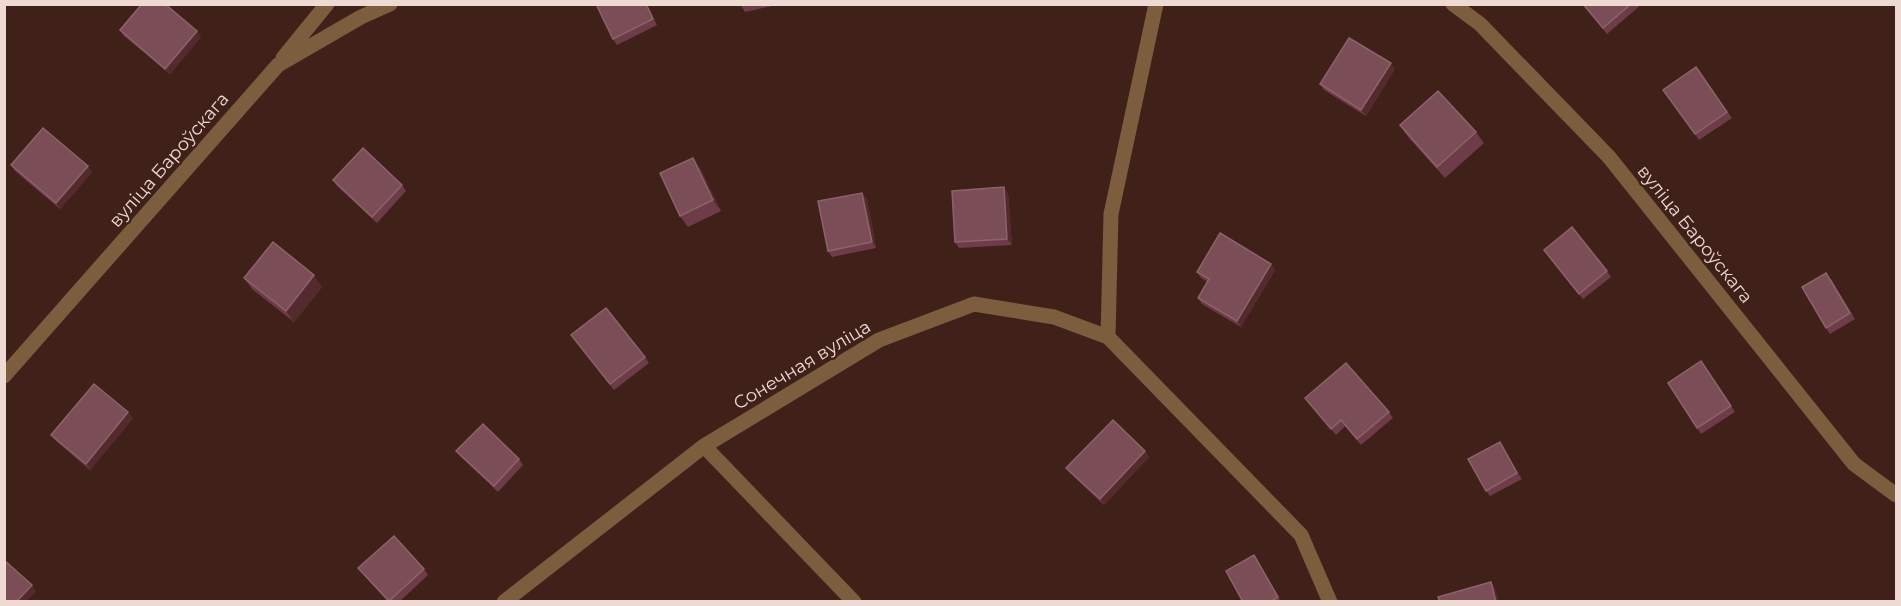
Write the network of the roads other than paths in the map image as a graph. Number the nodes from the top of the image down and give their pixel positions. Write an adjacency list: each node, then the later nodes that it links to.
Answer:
1 (327, 4): 5 (street)
2 (390, 4): 5 (street, вуліца Бароўскага)
3 (1155, 4): 6 (street)
4 (1453, 4): 9 (street, вуліца Бароўскага)
5 (278, 65): 7 (street, вуліца Бароўскага)
6 (1108, 337): 8 (street, Сонечная вуліца); 12 (street, Сонечная вуліца)
7 (4, 376)
8 (704, 446): 10 (street, Сонечная вуліца); 11 (street)
9 (1896, 495)
10 (504, 602)
11 (854, 602)
12 (1330, 602)

